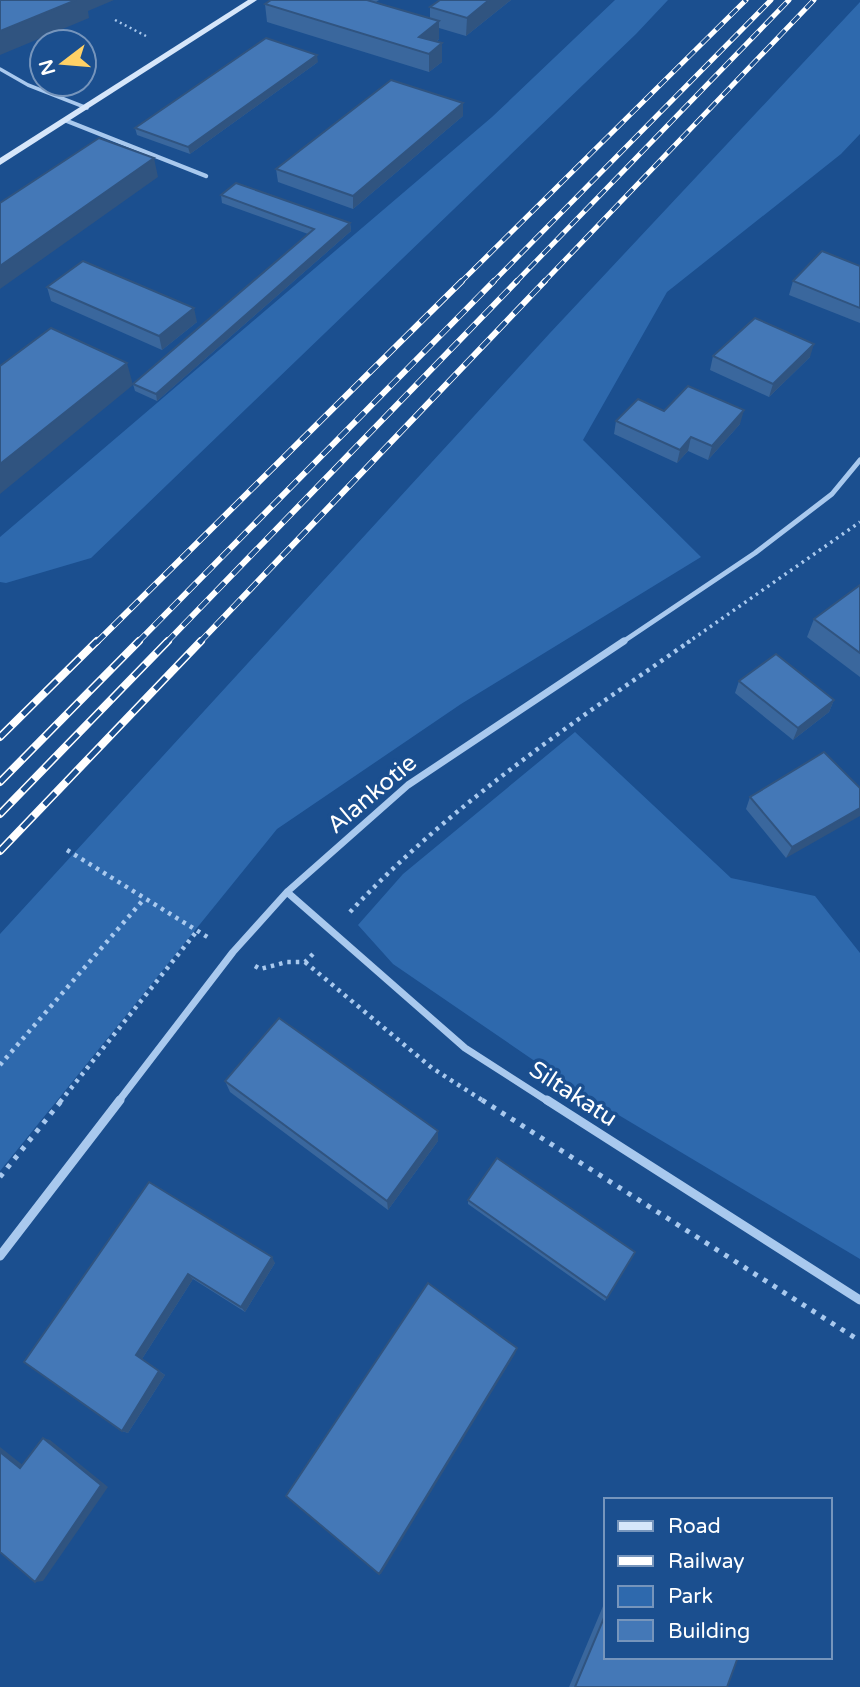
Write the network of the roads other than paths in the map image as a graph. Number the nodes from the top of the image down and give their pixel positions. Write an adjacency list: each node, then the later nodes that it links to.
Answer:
1 (253, 0): 3 (street)
2 (0, 69): 3 (lane)
3 (87, 108): 4 (street)
4 (67, 121): 5 (street); 6 (street)
5 (0, 162)
6 (206, 176)
7 (860, 460): 8 (street, Alankotie)
8 (287, 892): 9 (street, Alankotie); 10 (street, Siltakatu)
9 (0, 1256)
10 (860, 1300)

